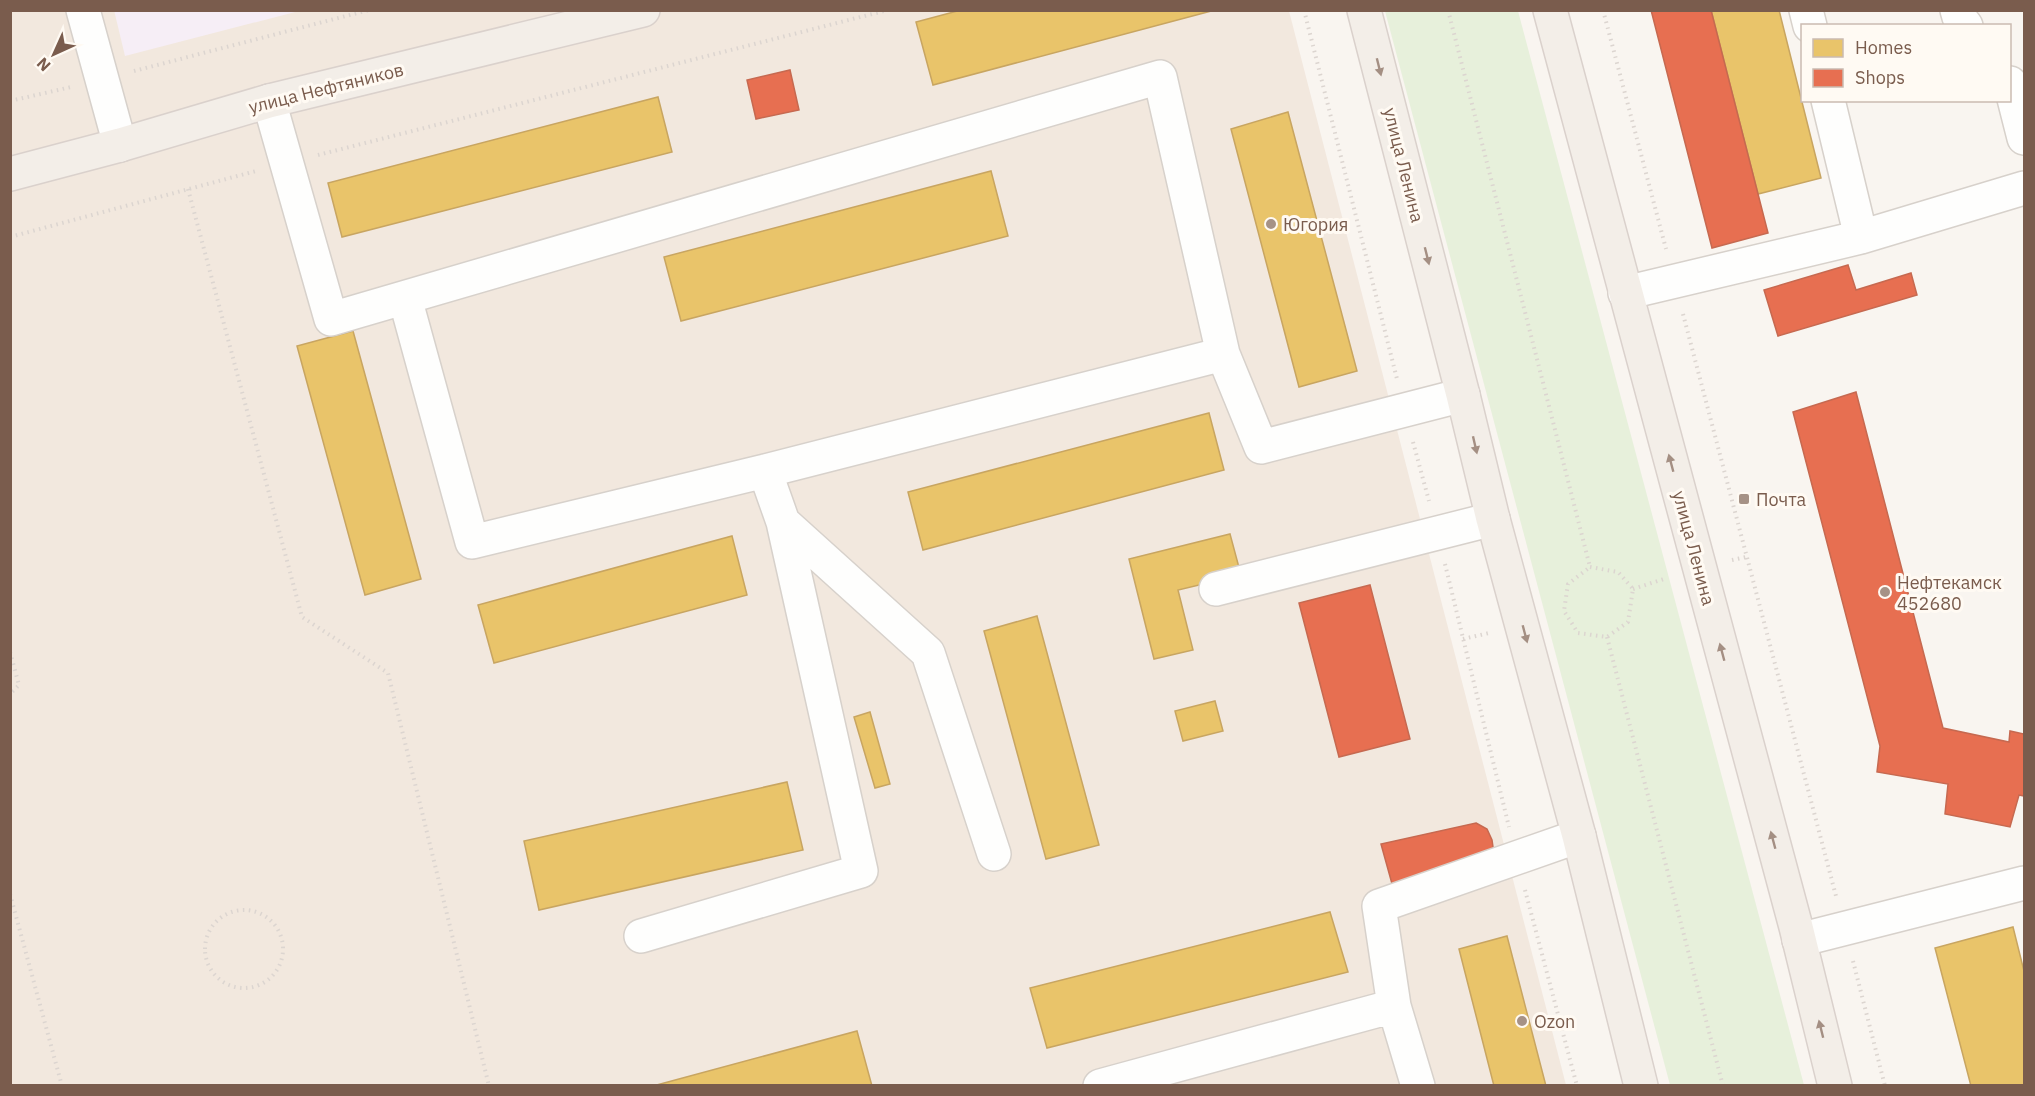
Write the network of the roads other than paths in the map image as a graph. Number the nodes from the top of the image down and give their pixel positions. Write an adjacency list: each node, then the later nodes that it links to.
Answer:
1 (83, 10): 11 (lane)
2 (643, 10): 8 (main road, улица Нефтяников)
3 (1364, 10): 18 (main road, улица Ленина, one-way to 18)
4 (1550, 10): 15 (main road, улица Ленина)
5 (1958, 10): 6 (lane)
6 (1964, 24)
7 (2015, 85): 10 (lane)
8 (269, 101): 11 (main road, улица Нефтяников); 16 (lane)
9 (1828, 102): 14 (lane)
10 (2025, 138)
11 (120, 145): 12 (main road, улица Нефтяников)
12 (10, 174)
13 (2025, 188): 14 (lane)
14 (1861, 237): 15 (lane)
15 (1625, 293): 27 (main road, улица Ленина, one-way to 15)
16 (405, 298): 17 (lane); 19 (lane)
17 (1223, 354): 18 (lane); 19 (lane)
18 (1463, 394): 20 (main road, улица Ленина, one-way to 20)
19 (765, 471): 21 (lane)
20 (1493, 519): 22 (lane); 23 (main road, улица Ленина, one-way to 23)
21 (783, 522): 24 (lane); 26 (lane)
22 (1216, 589)
23 (1579, 836): 28 (lane); 31 (main road, улица Ленина)
24 (994, 854)
25 (2025, 883): 27 (lane)
26 (641, 936)
27 (1799, 940): 32 (main road, улица Ленина, one-way to 27)
28 (1394, 1006): 29 (lane); 30 (lane)
29 (1100, 1086)
30 (1418, 1086)
31 (1641, 1086)
32 (1835, 1086)

